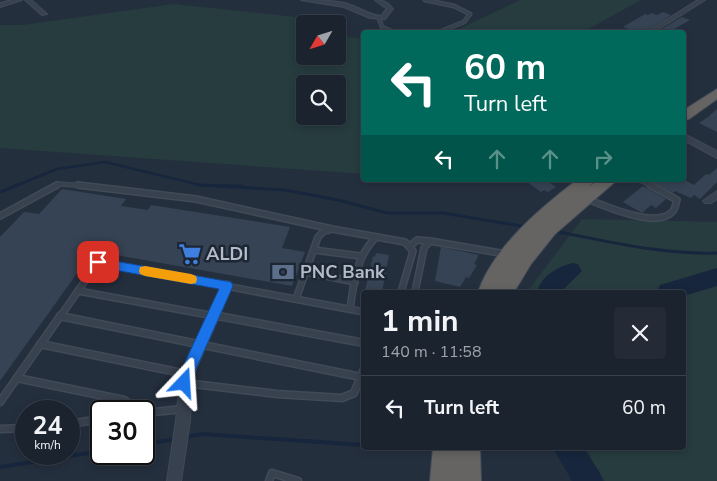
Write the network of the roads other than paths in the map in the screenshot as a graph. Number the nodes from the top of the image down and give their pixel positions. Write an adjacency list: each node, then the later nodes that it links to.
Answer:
1 (18, 0): 7 (street)
2 (28, 0): 8 (street)
3 (304, 0): 9 (street)
4 (378, 0): 9 (street)
5 (425, 0): 11 (lane)
6 (702, 0): 12 (street)
7 (0, 5)
8 (44, 14)
9 (379, 18): 10 (lane)
10 (389, 30)
11 (444, 30)
12 (653, 30)
13 (714, 97): 14 (highway)
14 (686, 115)
15 (686, 139): 16 (street)
16 (717, 155)
17 (585, 182): 23 (highway)
18 (605, 182): 21 (highway)
19 (644, 182): 21 (lane)
20 (717, 194): 22 (street)
21 (584, 198): 23 (highway)
22 (708, 201)
23 (554, 213): 29 (highway)
24 (0, 216): 25 (lane)
25 (332, 229): 26 (lane); 30 (lane)
26 (376, 237): 28 (lane); 31 (lane)
27 (430, 241): 28 (lane); 29 (lane); 36 (lane)
28 (410, 246): 35 (lane)
29 (519, 248): 37 (highway); 38 (highway)
30 (314, 250): 31 (lane); 32 (lane)
31 (360, 256): 33 (lane)
32 (306, 272): 33 (lane); 40 (lane)
33 (355, 282): 41 (lane)
34 (226, 286): 39 (lane); 40 (lane); 43 (street)
35 (402, 290)
36 (415, 290)
37 (488, 290)
38 (505, 290)
39 (78, 291): 43 (lane); 44 (lane)
40 (296, 299): 41 (lane)
41 (350, 309): 42 (lane)
42 (361, 311)
43 (213, 315): 45 (lane); 47 (street)
44 (60, 316): 46 (lane); 47 (lane)
45 (361, 342)
46 (40, 344): 49 (lane); 50 (lane)
47 (200, 345): 48 (lane); 50 (street)
48 (361, 377): 50 (lane)
49 (16, 378): 51 (lane); 52 (lane)
50 (186, 378): 54 (street)
51 (124, 400)
52 (0, 402)
53 (155, 414): 54 (lane)
54 (183, 415): 59 (street)
55 (15, 428): 56 (lane)
56 (0, 429)
57 (445, 450): 62 (highway)
58 (468, 450): 63 (highway)
59 (175, 474)
60 (269, 481): 61 (lane)
61 (298, 481)
62 (443, 481)
63 (468, 481)

